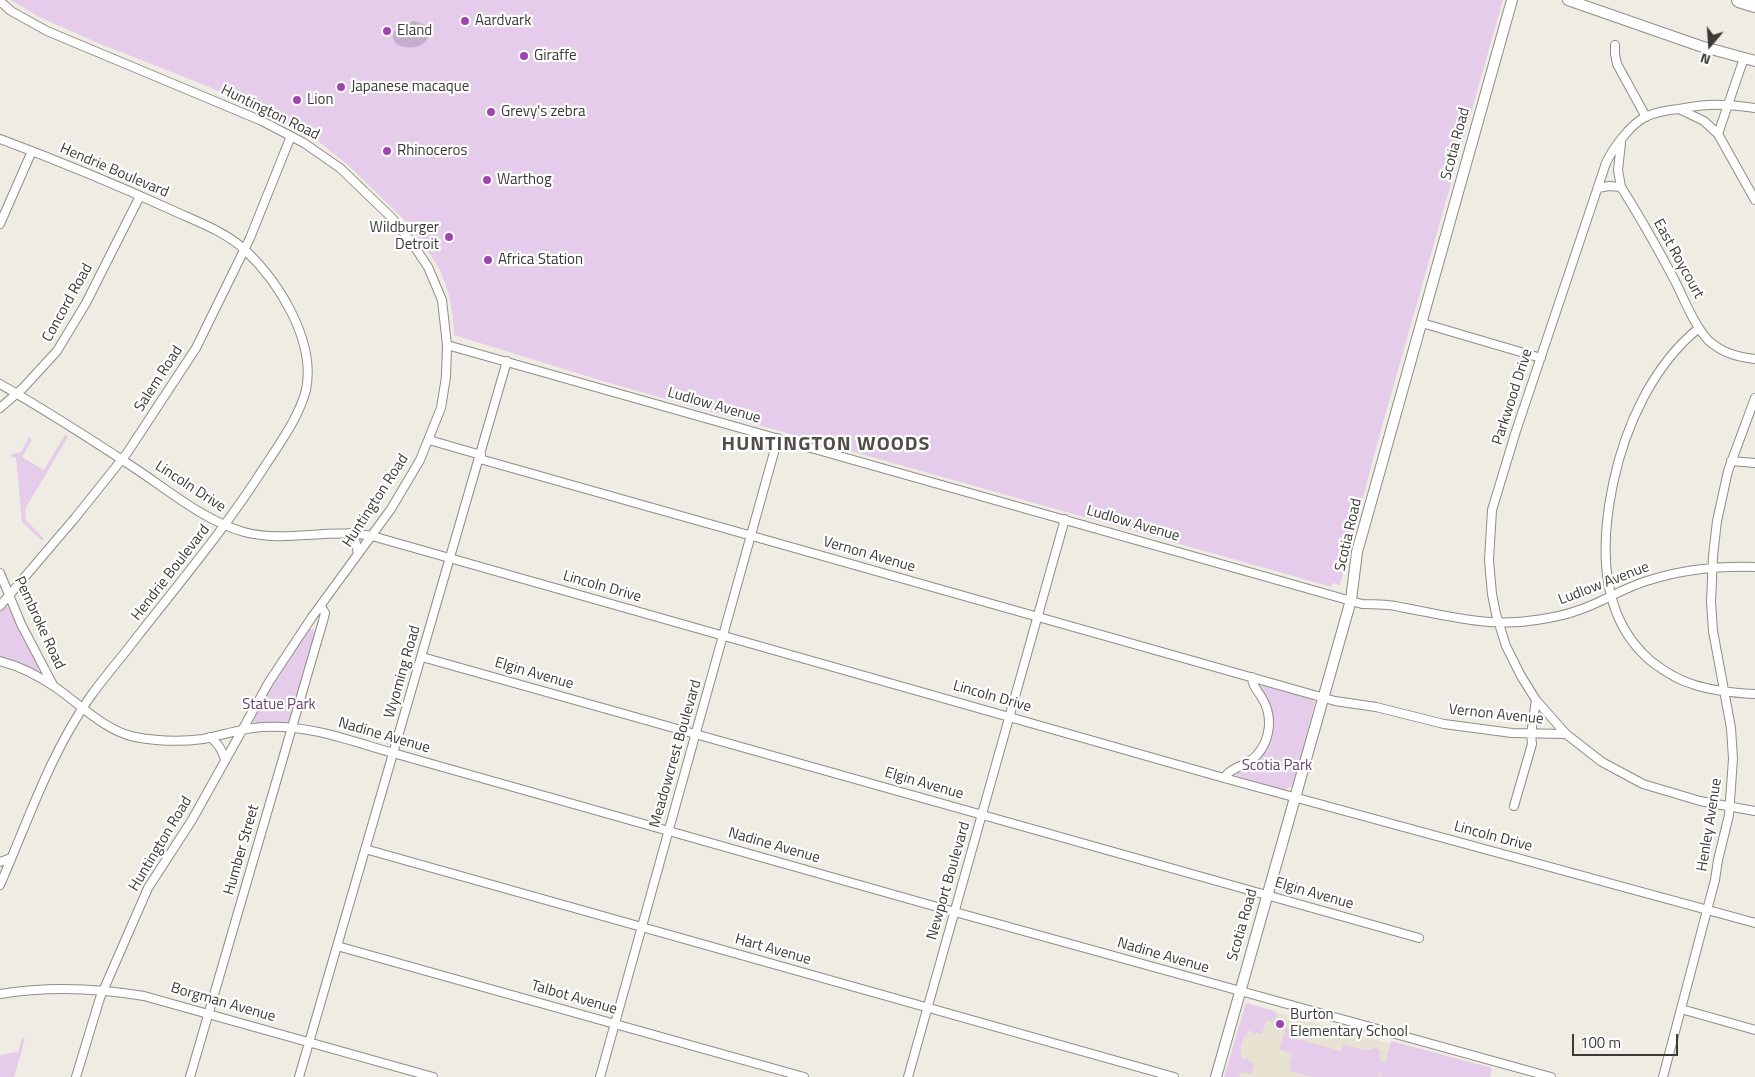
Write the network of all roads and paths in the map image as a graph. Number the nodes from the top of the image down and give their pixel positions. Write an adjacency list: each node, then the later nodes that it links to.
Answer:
1 (1512, 0): 24 (street, Scotia Road)
2 (1568, 0): 7 (street)
3 (1739, 0): 5 (highway)
4 (0, 1): 14 (street, Huntington Road)
5 (1755, 5)
6 (1615, 45): 12 (street)
7 (1744, 58): 8 (street); 9 (street)
8 (1755, 62)
9 (1729, 104): 10 (street); 11 (street); 13 (street)
10 (1678, 108): 12 (street); 13 (street)
11 (1755, 108)
12 (1646, 117): 16 (street, Parkwood Drive)
13 (1718, 134): 21 (street)
14 (291, 136): 23 (street, Salem Road); 26 (street, Huntington Road)
15 (0, 139): 17 (street, Hendrie Boulevard)
16 (1621, 141): 18 (street, East Roycourt); 19 (street, Parkwood Drive)
17 (32, 151): 20 (street, Hendrie Boulevard); 22 (street)
18 (1620, 187): 19 (street); 25 (street, East Roycourt)
19 (1598, 188): 27 (street, Parkwood Drive)
20 (140, 196): 23 (street, Hendrie Boulevard); 31 (street, Concord Road)
21 (1755, 200)
22 (0, 224)
23 (245, 250): 37 (street, Salem Road); 41 (street, Hendrie Boulevard)
24 (1422, 324): 27 (street); 52 (street, Scotia Road)
25 (1699, 328): 28 (street, East Roycourt); 51 (street)
26 (447, 345): 29 (street, Ludlow Avenue); 35 (street, Huntington Road)
27 (1541, 358): 56 (street, Parkwood Drive)
28 (1755, 359)
29 (507, 361): 34 (street, Ludlow Avenue); 36 (street, Wyoming Road)
30 (0, 384): 31 (street, Lincoln Drive)
31 (17, 394): 33 (street, Concord Road); 37 (street, Lincoln Drive)
32 (1755, 398): 38 (street, Henley Avenue)
33 (0, 408)
34 (778, 438): 40 (street, Ludlow Avenue); 44 (street, Meadowcrest Boulevard)
35 (429, 440): 36 (street, Vernon Avenue); 43 (street, Huntington Road)
36 (480, 457): 44 (street, Vernon Avenue); 46 (street, Wyoming Road)
37 (121, 460): 41 (street, Lincoln Drive); 50 (street, Salem Road)
38 (1731, 461): 39 (street); 47 (street, Henley Avenue)
39 (1755, 463)
40 (1065, 519): 52 (street, Ludlow Avenue); 55 (street, Newport Boulevard)
41 (225, 526): 42 (street, Lincoln Drive); 68 (street, Hendrie Boulevard)
42 (349, 533): 43 (street, Lincoln Drive); 45 (street)
43 (372, 536): 45 (street, Huntington Road); 46 (street, Lincoln Drive)
44 (751, 536): 55 (street, Vernon Avenue); 59 (street, Meadowcrest Boulevard)
45 (358, 554): 54 (street, Huntington Road)
46 (450, 559): 59 (street, Lincoln Drive); 60 (street, Wyoming Road)
47 (1712, 567): 48 (street, Ludlow Avenue); 51 (street, Ludlow Avenue); 64 (street, Henley Avenue)
48 (1755, 567)
49 (0, 573): 50 (street, Pembroke Road)
50 (8, 595): 53 (street, Salem Road); 63 (street, Pembroke Road)
51 (1610, 597): 56 (street, Ludlow Avenue); 64 (street)
52 (1350, 600): 56 (street, Ludlow Avenue); 66 (street, Scotia Road)
53 (0, 606)
54 (321, 606): 57 (street, Huntington Road); 58 (street, Humber Street)
55 (1037, 617): 62 (street, Vernon Avenue); 69 (street, Newport Boulevard)
56 (1498, 622): 67 (street, Parkwood Drive)
57 (308, 623): 58 (street); 71 (street, Huntington Road)
58 (320, 631): 70 (street, Humber Street)
59 (723, 636): 69 (street, Lincoln Drive); 72 (street, Meadowcrest Boulevard)
60 (422, 657): 72 (street, Elgin Avenue); 76 (street, Wyoming Road)
61 (0, 661): 63 (street, Nadine Avenue)
62 (1252, 677): 66 (street, Vernon Avenue); 78 (street)
63 (53, 685): 68 (street, Nadine Avenue)
64 (1723, 691): 65 (street); 81 (street, Henley Avenue)
65 (1755, 694)
66 (1322, 698): 73 (street, Vernon Avenue); 79 (street, Scotia Road)
67 (1536, 700): 73 (street); 74 (street, Parkwood Drive)
68 (83, 708): 75 (street, Nadine Avenue); 86 (street, Hendrie Boulevard)
69 (1009, 717): 78 (street, Lincoln Drive); 83 (street, Newport Boulevard)
70 (292, 727): 71 (street, Nadine Avenue); 76 (street, Nadine Avenue); 101 (street, Humber Street)
71 (242, 731): 75 (street, Nadine Avenue); 77 (street, Huntington Road)
72 (695, 734): 83 (street, Elgin Avenue); 84 (street, Meadowcrest Boulevard)
73 (1531, 734): 74 (street, Vernon Avenue); 80 (street)
74 (1566, 734): 81 (street)
75 (210, 737): 77 (street)
76 (394, 753): 84 (street, Nadine Avenue); 85 (street, Wyoming Road)
77 (225, 760): 96 (street, Huntington Road)
78 (1224, 778): 79 (street, Lincoln Drive)
79 (1294, 797): 89 (street, Scotia Road); 90 (street, Lincoln Drive)
80 (1514, 806)
81 (1730, 807): 82 (street); 90 (street, Henley Avenue)
82 (1755, 811)
83 (982, 815): 89 (street, Elgin Avenue); 91 (street, Newport Boulevard)
84 (668, 830): 91 (street, Nadine Avenue); 93 (street, Meadowcrest Boulevard)
85 (365, 849): 93 (street, Hart Avenue); 95 (street, Wyoming Road)
86 (12, 858): 87 (street); 88 (street, Hendrie Boulevard)
87 (0, 862)
88 (0, 882)
89 (1267, 895): 94 (street, Elgin Avenue); 97 (street, Scotia Road)
90 (1707, 909): 92 (street, Lincoln Drive); 100 (street, Henley Avenue)
91 (955, 912): 97 (street, Nadine Avenue); 99 (street, Newport Boulevard)
92 (1755, 922)
93 (641, 927): 99 (street, Hart Avenue); 102 (street, Meadowcrest Boulevard)
94 (1419, 938)
95 (337, 946): 102 (street, Talbot Avenue); 104 (street, Wyoming Road)
96 (103, 990): 98 (street, Borgman Avenue); 101 (street, Borgman Avenue); 105 (street, Huntington Road)
97 (1240, 991): 113 (street, Scotia Road); 114 (street, Nadine Avenue)
98 (0, 994)
99 (927, 1008): 111 (street, Newport Boulevard); 112 (street, Hart Avenue)
100 (1681, 1009): 103 (street); 115 (street, Henley Avenue)
101 (209, 1013): 104 (street, Borgman Avenue); 106 (street, Humber Street)
102 (614, 1024): 109 (street, Meadowcrest Boulevard); 110 (street, Talbot Avenue)
103 (1755, 1030)
104 (309, 1042): 107 (street, Wyoming Road); 108 (street, Borgman Avenue)
105 (76, 1077)
106 (190, 1077)
107 (299, 1077)
108 (433, 1077)
109 (600, 1077)
110 (804, 1077)
111 (908, 1077)
112 (1174, 1077)
113 (1216, 1077)
114 (1551, 1077)
115 (1663, 1077)

